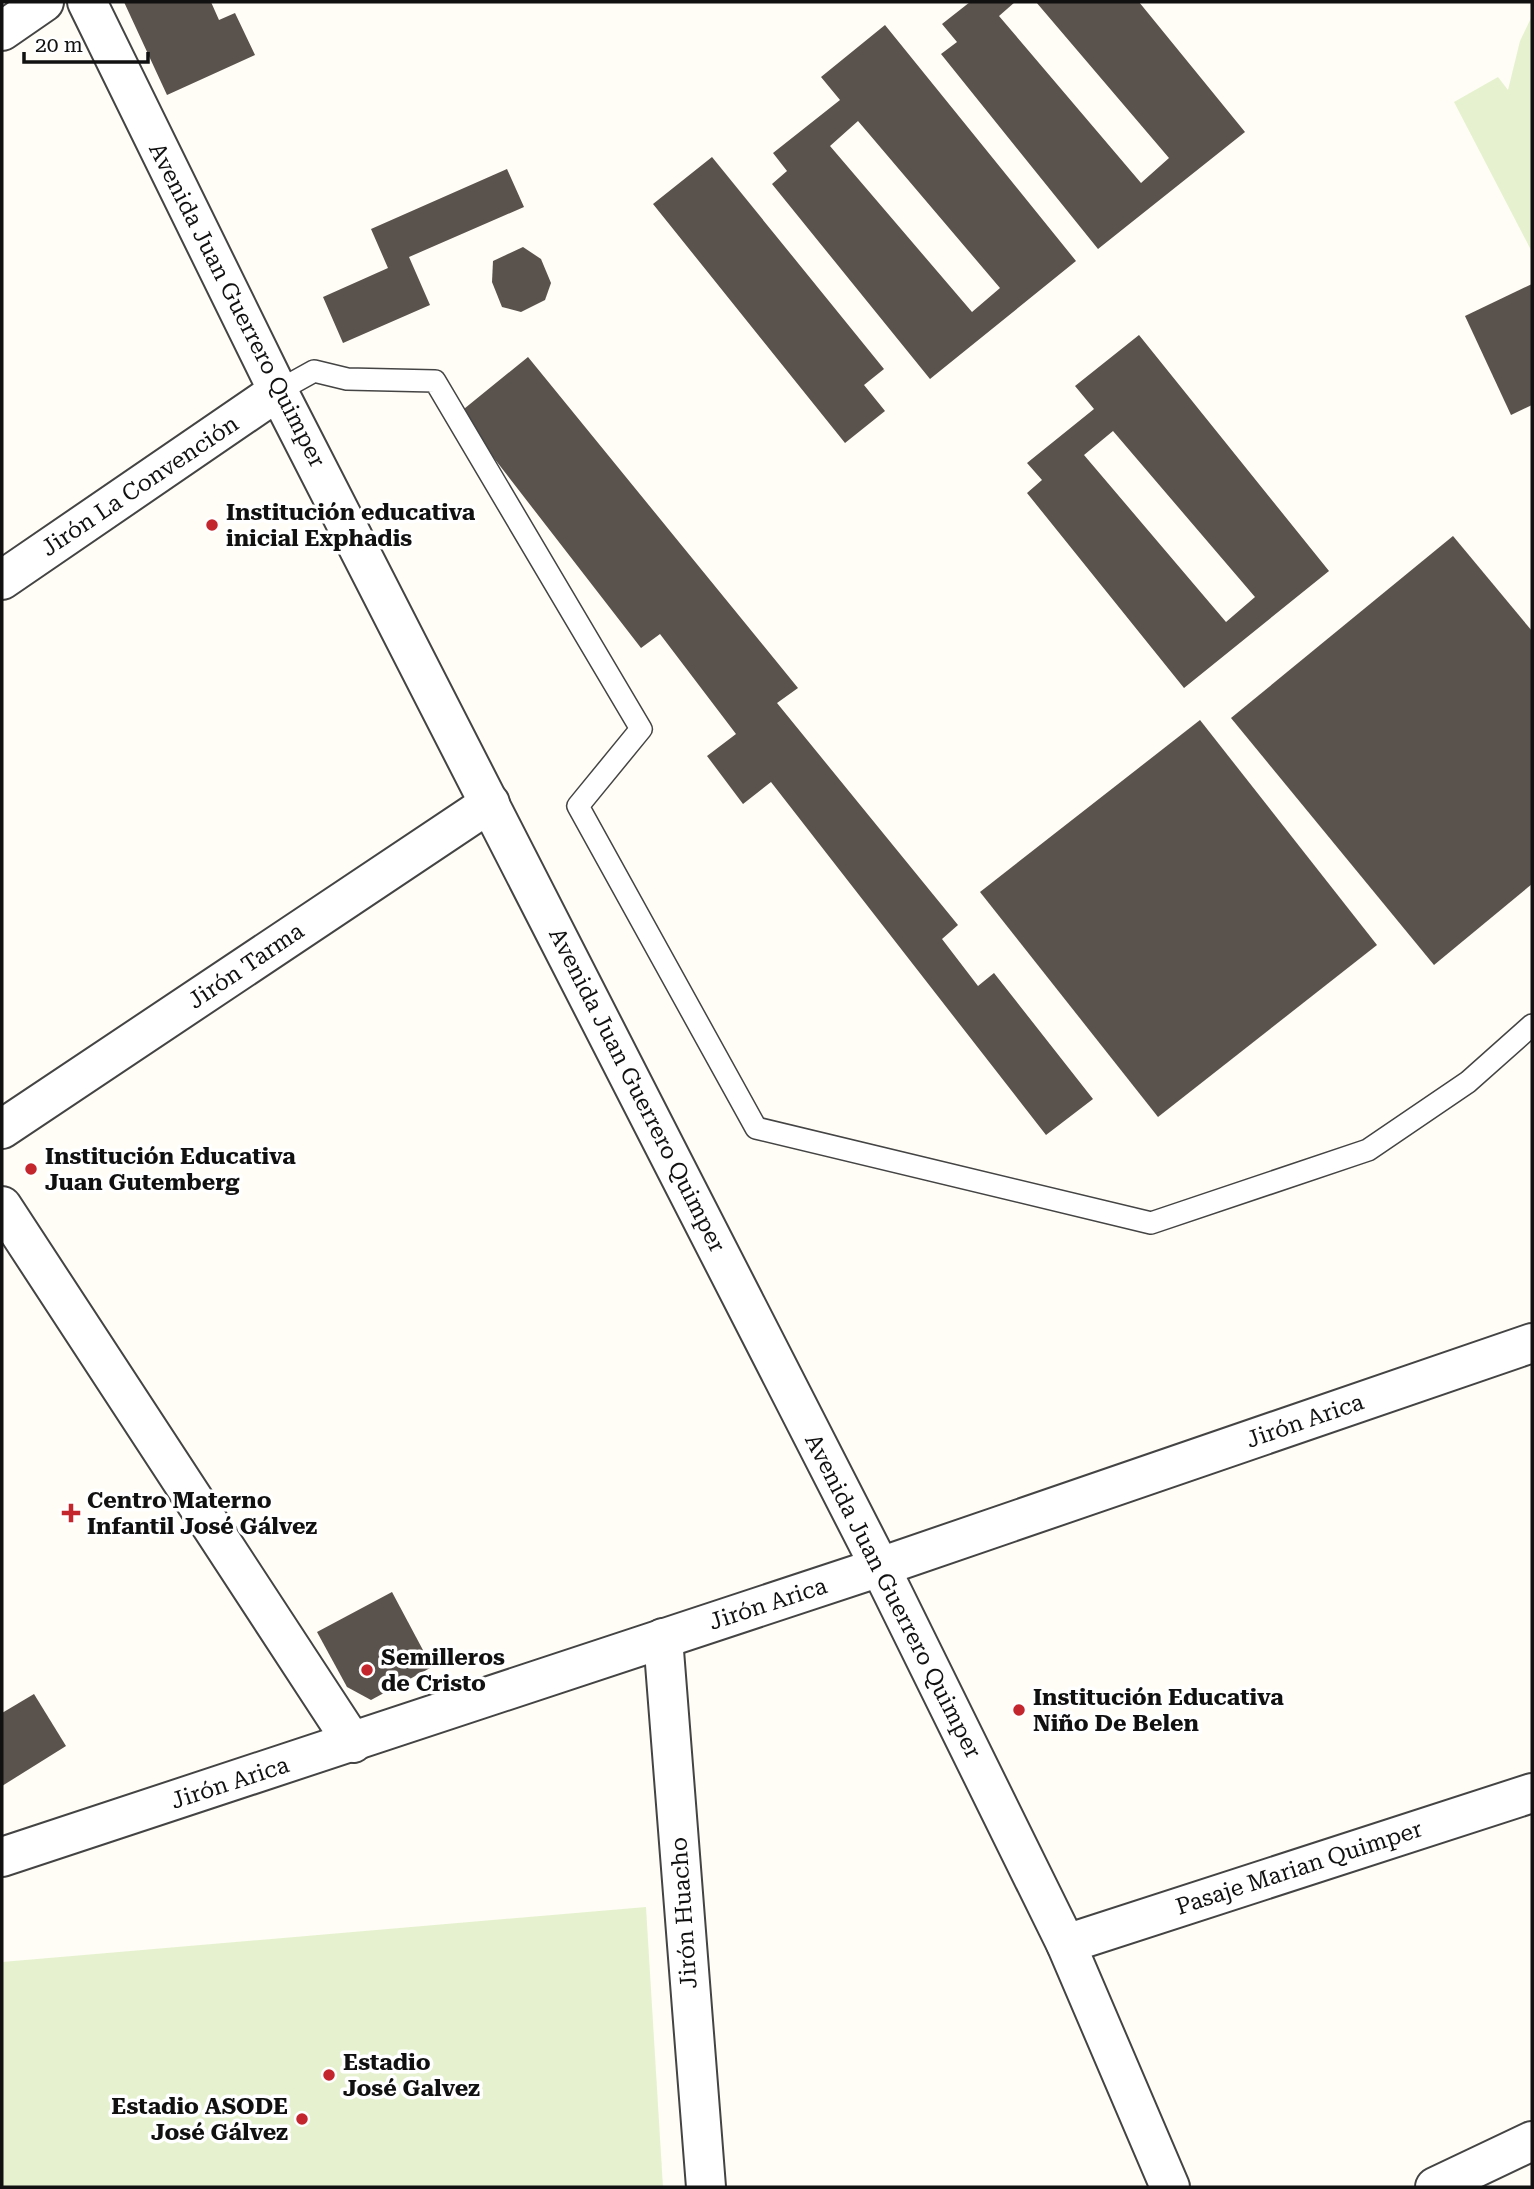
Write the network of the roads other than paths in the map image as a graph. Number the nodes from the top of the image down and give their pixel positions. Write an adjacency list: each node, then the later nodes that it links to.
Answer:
1 (44, 2): 3 (street)
2 (87, 2): 4 (street, Avenida Juan Guerrero Quimper)
3 (2, 31)
4 (278, 391): 5 (street, Jirón La Convención); 6 (street, Avenida Juan Guerrero Quimper); 7 (lane)
5 (2, 580)
6 (490, 803): 8 (street, Jirón Tarma); 11 (street, Avenida Juan Guerrero Quimper)
7 (1532, 1025)
8 (2, 1129)
9 (2, 1206): 13 (street)
10 (1532, 1343): 11 (street, Jirón Arica)
11 (880, 1567): 12 (street, Jirón Arica); 16 (street, Avenida Juan Guerrero Quimper)
12 (663, 1639): 13 (street, Jirón Arica); 18 (street, Jirón Huacho)
13 (353, 1743): 15 (street, Jirón Arica)
14 (1532, 1793): 16 (street, Pasaje Marian Quimper)
15 (2, 1857)
16 (1066, 1944): 19 (street, Avenida Juan Guerrero Quimper)
17 (1532, 2141): 20 (street)
18 (706, 2187)
19 (1170, 2187)
20 (1435, 2187)

